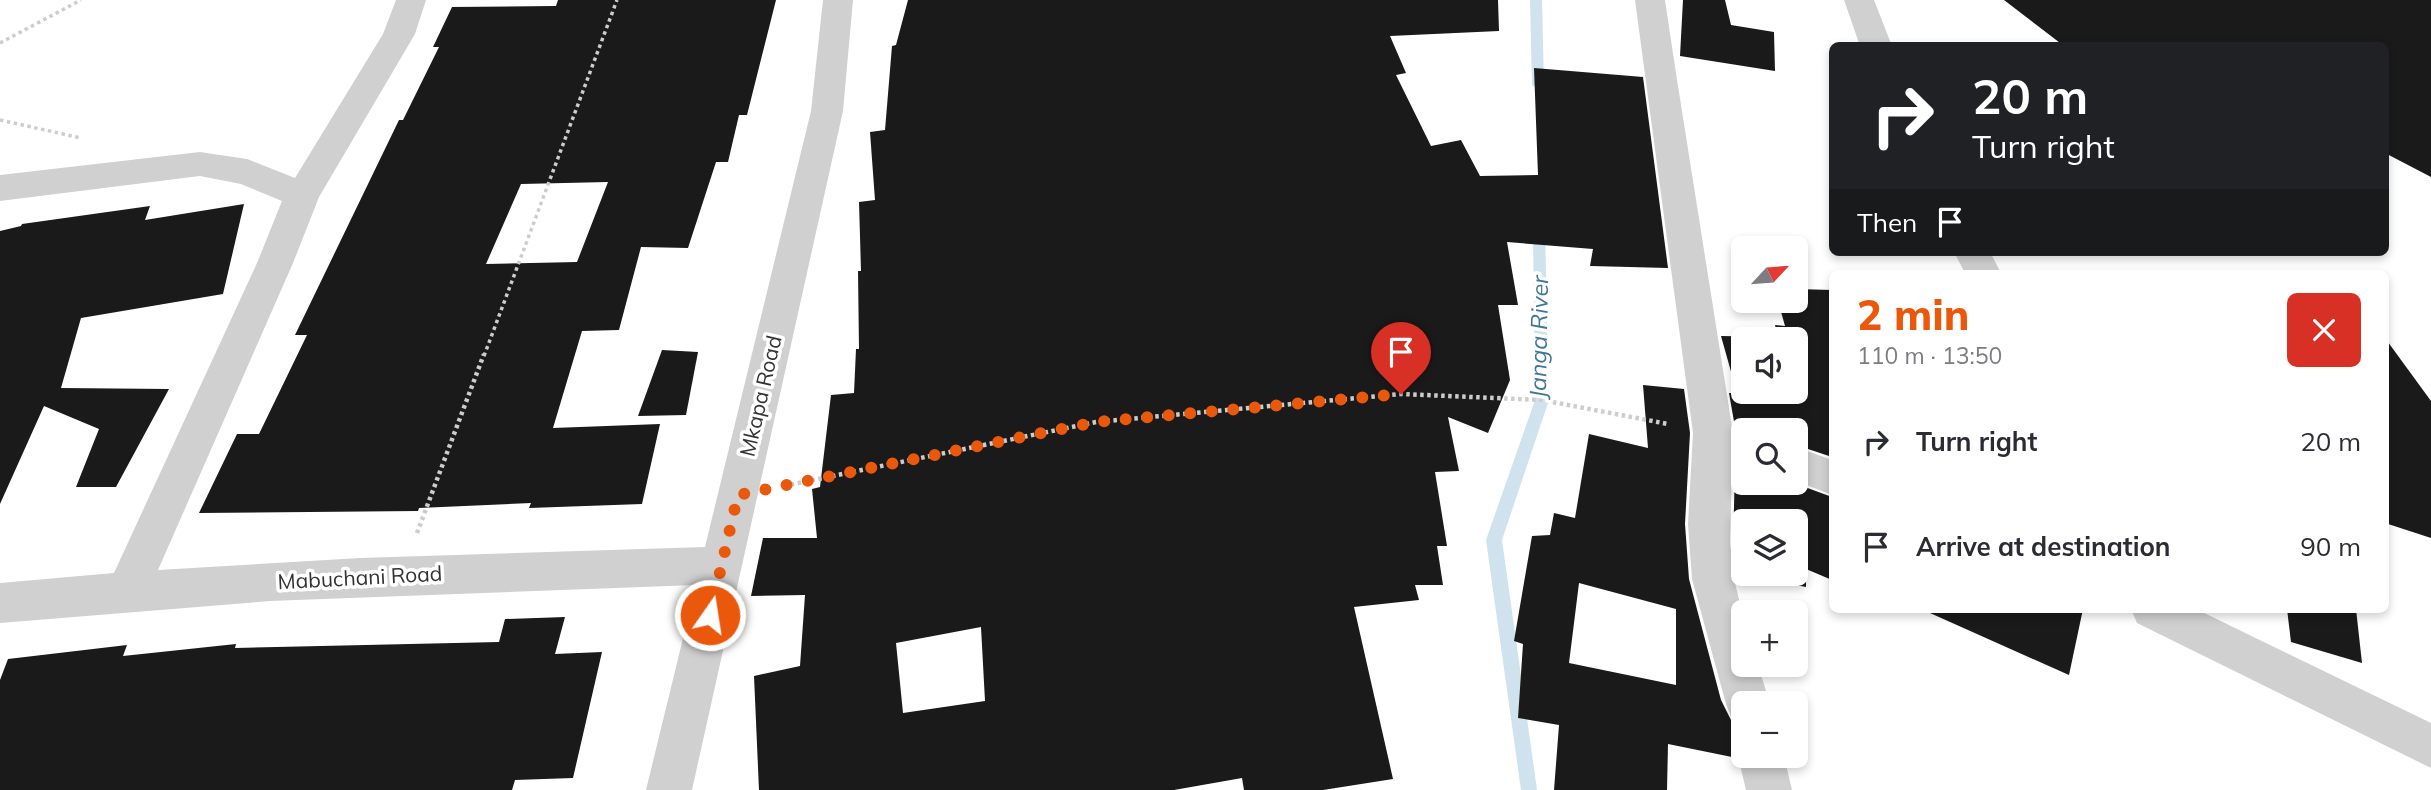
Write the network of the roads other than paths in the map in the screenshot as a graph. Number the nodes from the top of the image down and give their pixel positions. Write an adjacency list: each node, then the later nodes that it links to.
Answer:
1 (411, 0): 7 (street)
2 (838, 0): 11 (street, Mkapa Road)
3 (1650, 0): 8 (street)
4 (1859, 0): 5 (street)
5 (1875, 42)
6 (0, 188): 7 (street)
7 (302, 195): 12 (street)
8 (1728, 438): 15 (street)
9 (1808, 469): 10 (street)
10 (1829, 477)
11 (721, 565): 12 (street, Mabuchani Road); 18 (street, Mkapa Road)
12 (128, 589): 13 (street, Mabuchani Road)
13 (0, 603)
14 (2160, 613): 16 (street)
15 (1744, 691)
16 (2431, 746)
17 (1764, 768): 19 (street)
18 (670, 790)
19 (1769, 790)

